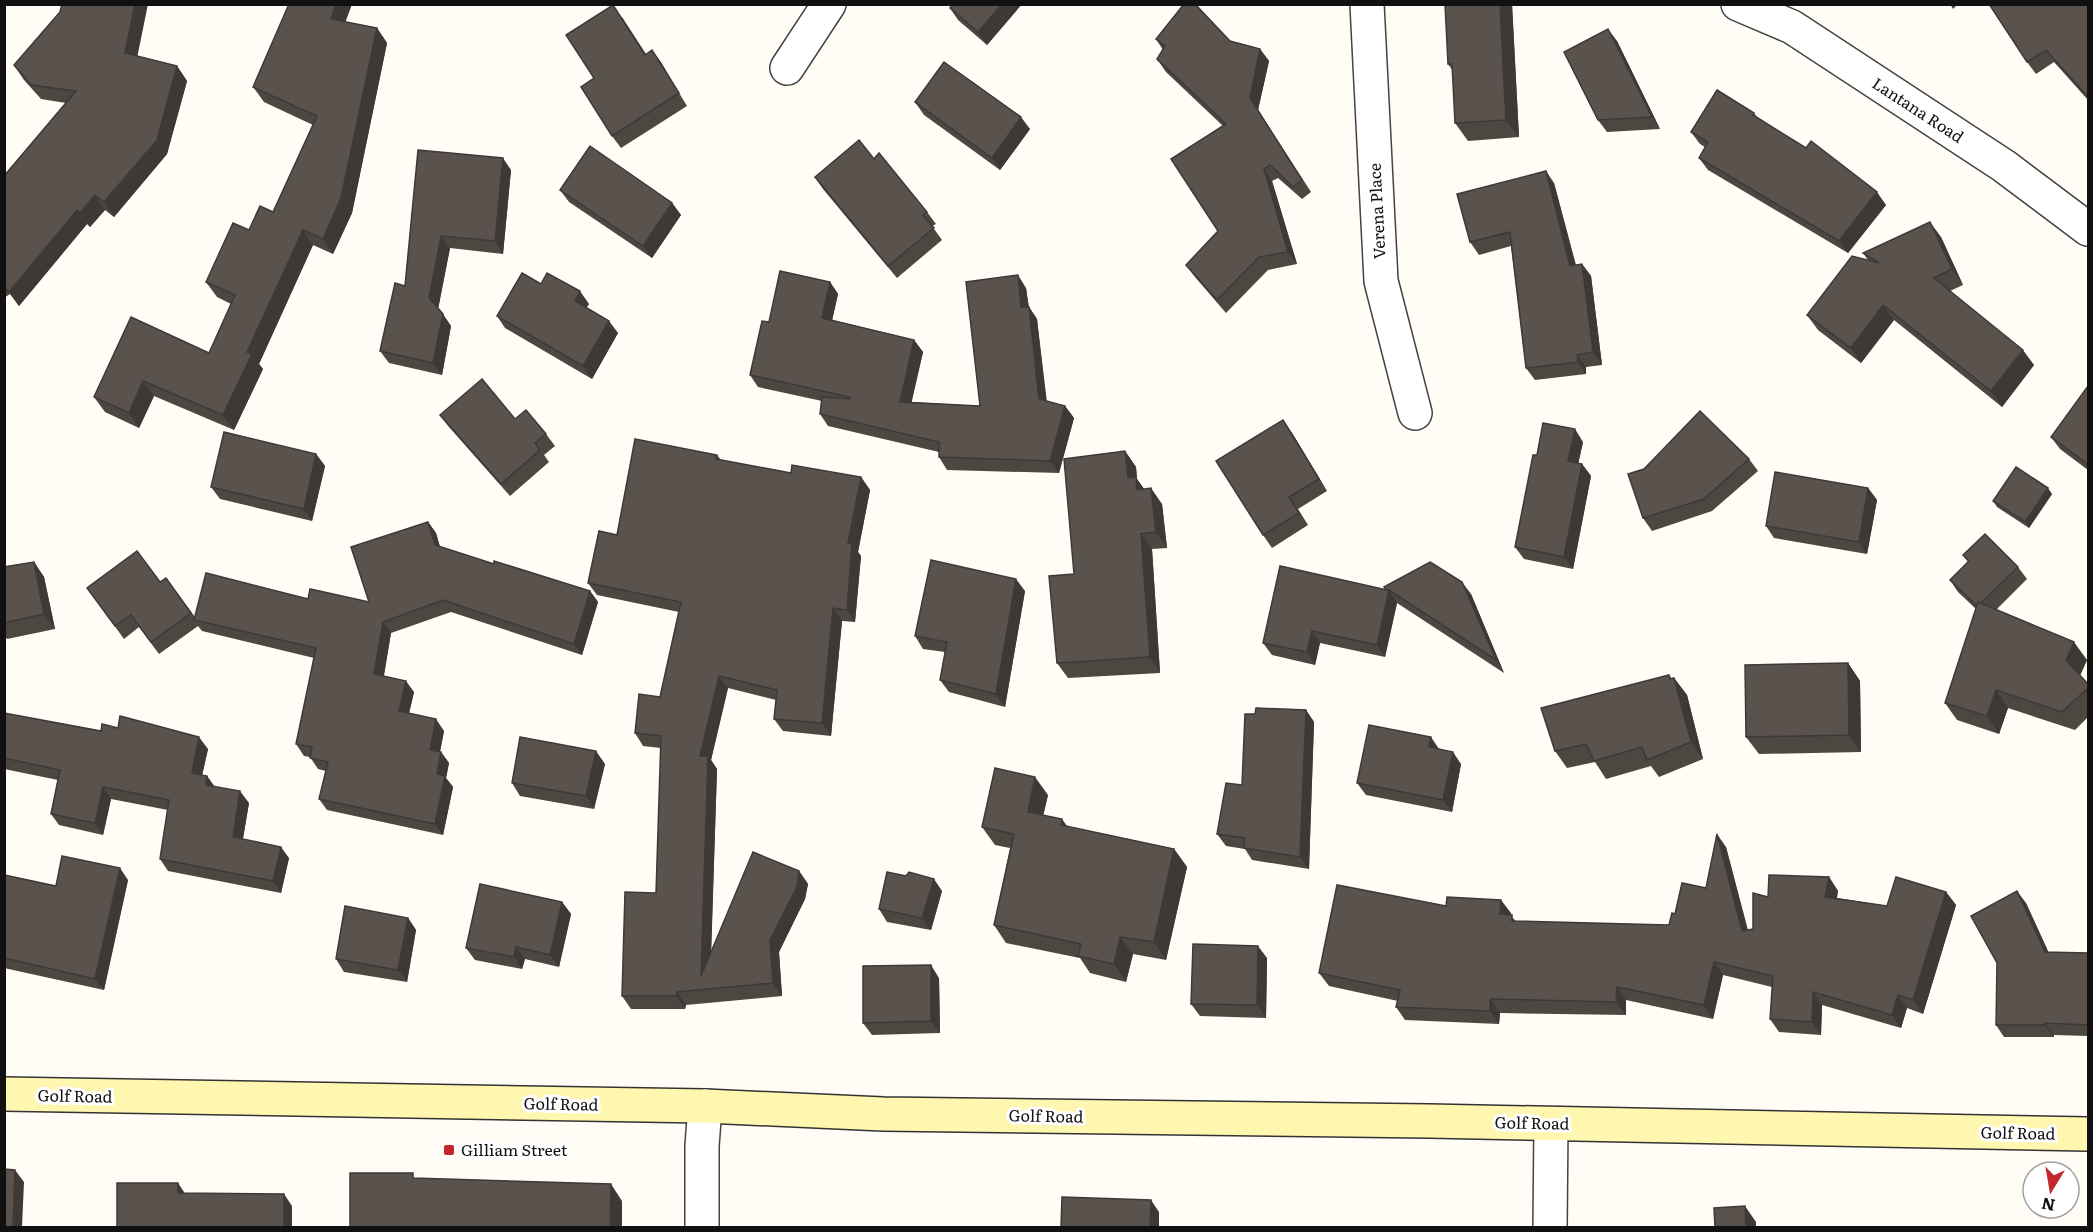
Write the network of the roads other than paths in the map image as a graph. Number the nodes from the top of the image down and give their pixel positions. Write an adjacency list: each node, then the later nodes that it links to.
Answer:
1 (829, 4): 4 (street)
2 (1367, 4): 6 (street, Verena Place)
3 (1738, 4): 5 (street, Lantana Road)
4 (787, 68)
5 (2088, 229)
6 (1415, 413)
7 (4, 1094): 8 (street, Golf Road)
8 (705, 1106): 9 (street, Golf Road); 11 (street)
9 (1551, 1124): 10 (street, Golf Road); 12 (street)
10 (2088, 1134)
11 (702, 1227)
12 (1550, 1227)

